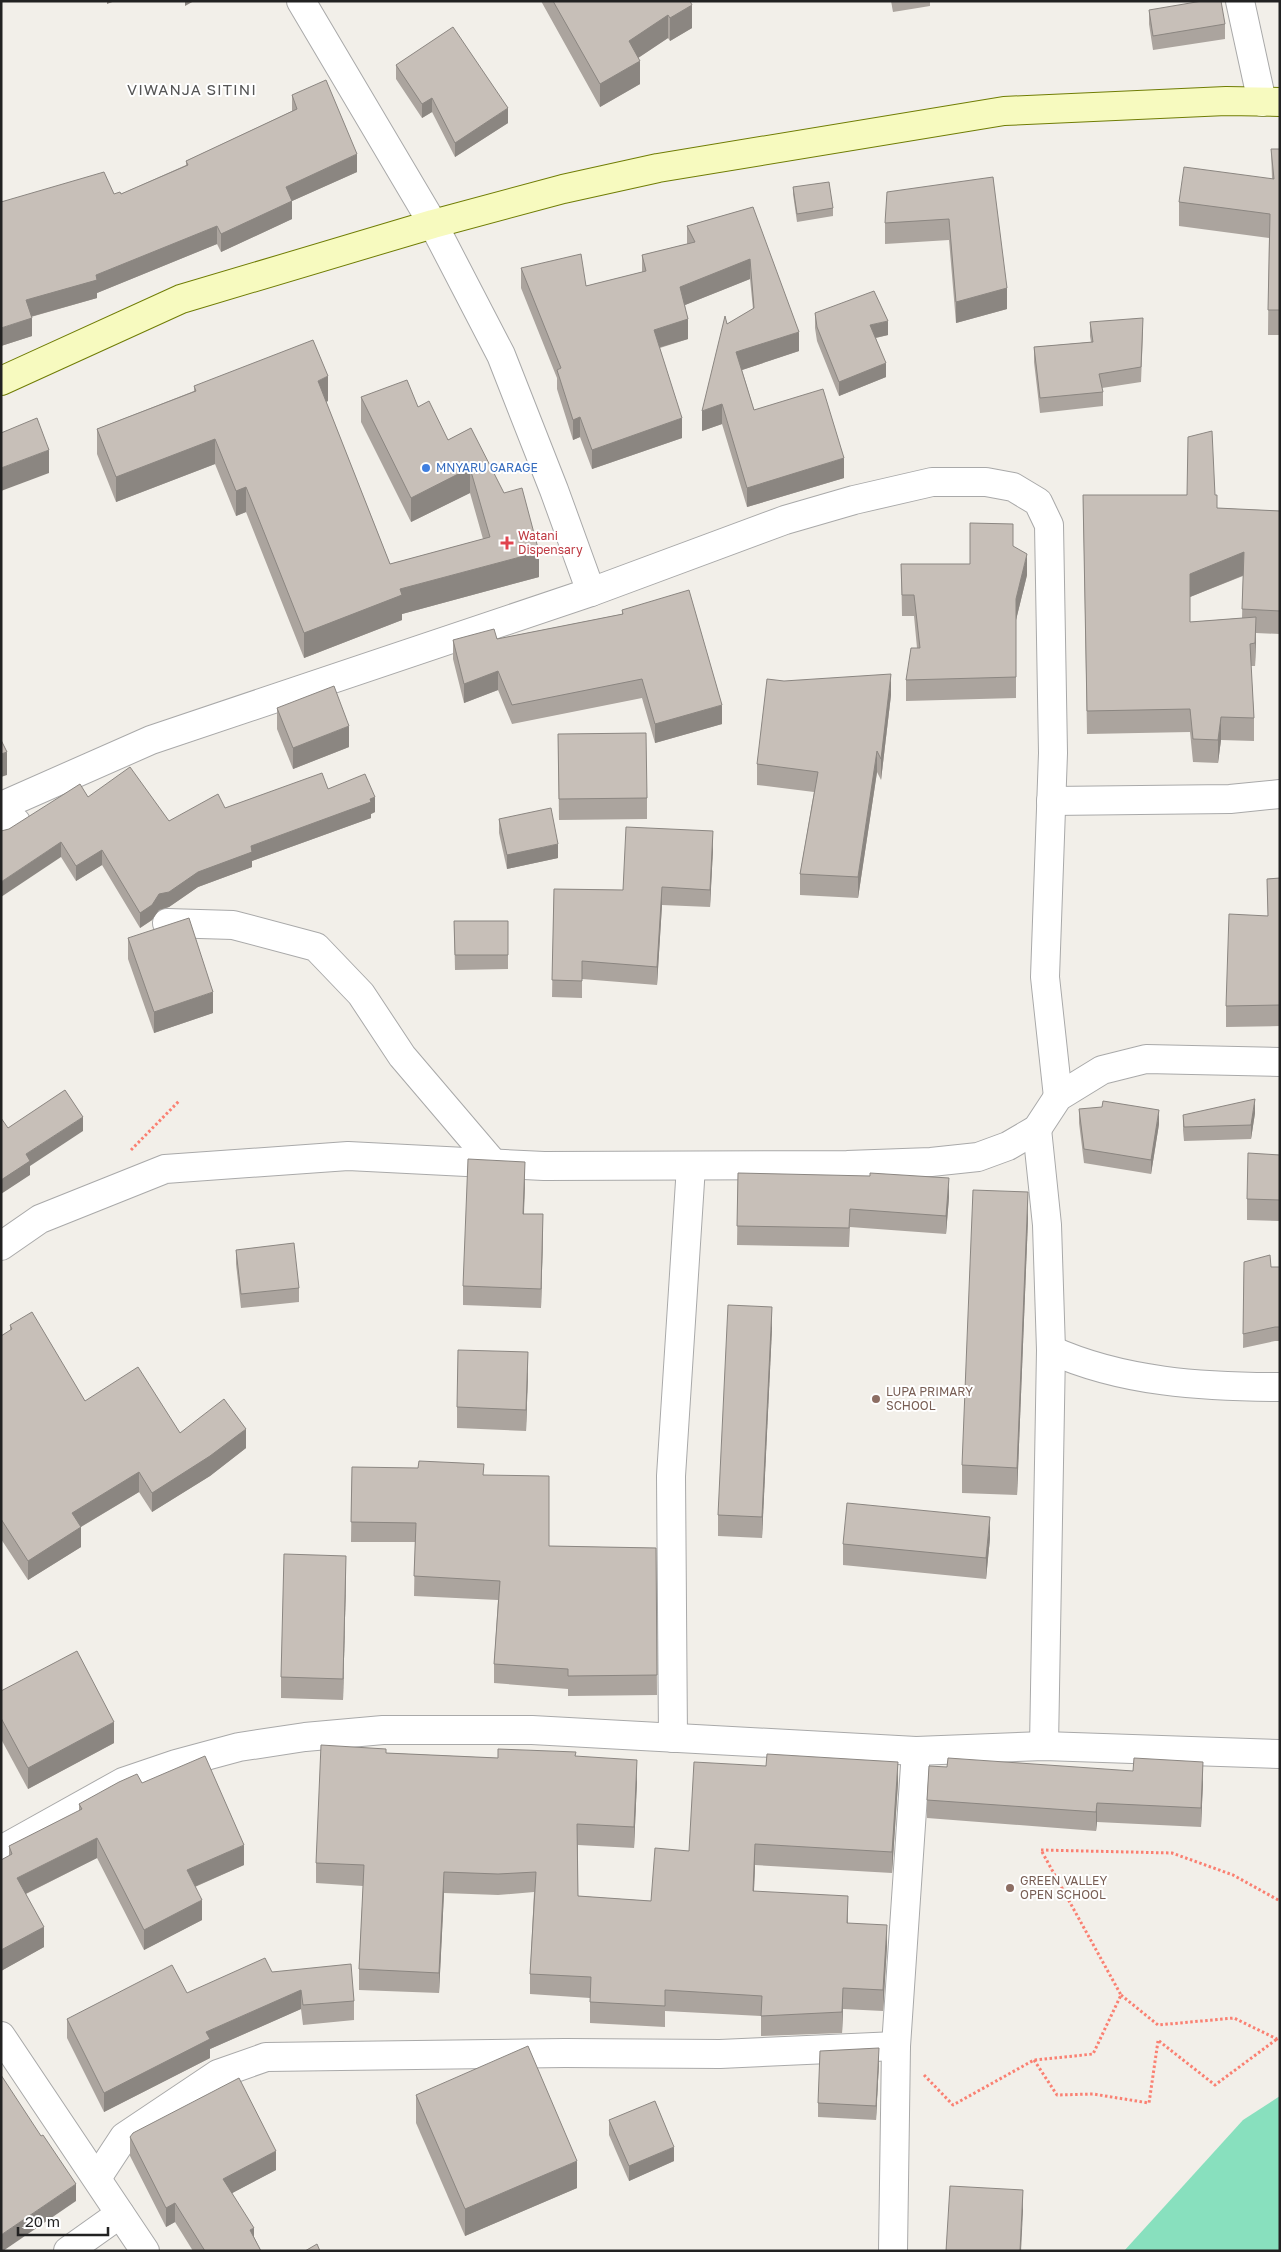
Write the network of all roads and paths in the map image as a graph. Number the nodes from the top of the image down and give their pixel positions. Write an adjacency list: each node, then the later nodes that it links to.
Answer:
1 (300, 1): 4 (street)
2 (1240, 1): 3 (street)
3 (1271, 102): 4 (main road)
4 (432, 224): 5 (main road); 6 (street)
5 (1, 381)
6 (590, 592): 8 (street); 9 (street)
7 (1280, 794): 8 (street)
8 (1051, 801): 12 (street)
9 (8, 819)
10 (167, 924): 14 (street)
11 (1280, 1062): 12 (street)
12 (1058, 1097): 13 (street)
13 (1037, 1129): 15 (street); 17 (street)
14 (494, 1164): 15 (street); 16 (street)
15 (691, 1166): 19 (street)
16 (1, 1246)
17 (1051, 1350): 18 (street); 20 (street)
18 (1280, 1386)
19 (673, 1738): 21 (street); 23 (street)
20 (1044, 1746): 21 (street); 22 (street)
21 (916, 1751): 28 (street)
22 (1280, 1754)
23 (1, 1850)
24 (1280, 1901): 25 (path)
25 (1121, 1995): 27 (path); 29 (path)
26 (1, 2036): 30 (street)
27 (1278, 2038): 29 (path)
28 (896, 2046): 29 (path); 30 (street); 34 (street)
29 (1034, 2060)
30 (97, 2178): 31 (street)
31 (120, 2214): 32 (street); 33 (street)
32 (68, 2251)
33 (145, 2251)
34 (893, 2251)

